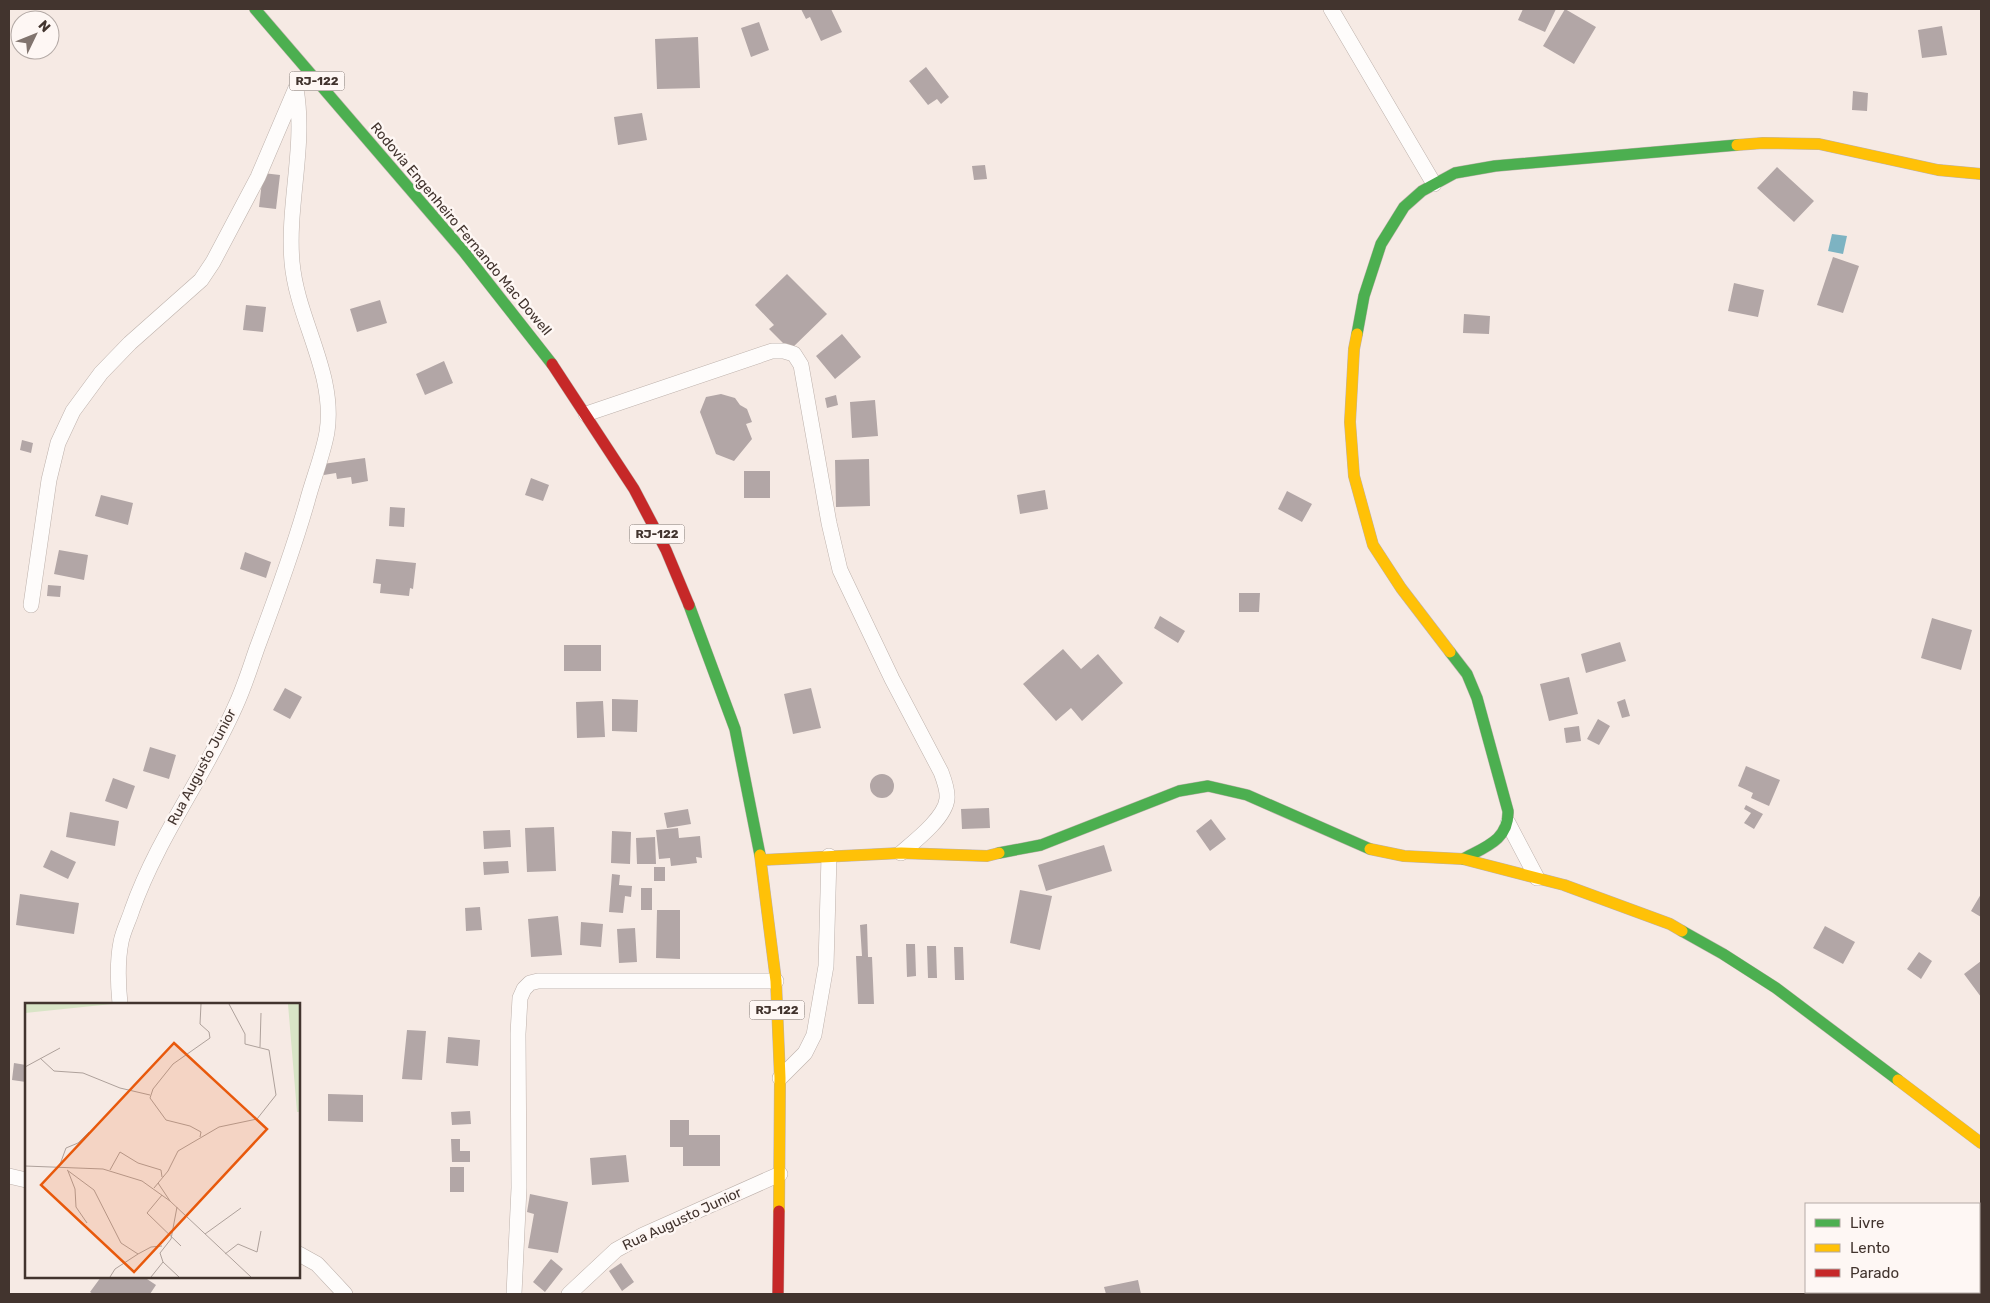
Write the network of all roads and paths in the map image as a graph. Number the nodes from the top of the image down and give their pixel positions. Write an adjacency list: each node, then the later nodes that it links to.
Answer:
1 (1331, 9): 6 (street)
2 (259, 10): 3 (street, Rodovia Engenheiro Fernando Mac Dowell / RJ-122)
3 (304, 66): 4 (street); 7 (street, Rodovia Engenheiro Fernando Mac Dowell / RJ-122)
4 (296, 89): 8 (street); 16 (street, Rua Augusto Junior)
5 (1981, 174): 6 (street)
6 (1434, 184): 9 (street)
7 (586, 414): 10 (street); 13 (street, Rodovia Engenheiro Fernando Mac Dowell / RJ-122)
8 (31, 605)
9 (1508, 823): 12 (street); 14 (street)
10 (901, 853): 11 (street); 12 (street)
11 (828, 856): 13 (street); 17 (street)
12 (1463, 859): 14 (street)
13 (761, 860): 15 (street, Rodovia Engenheiro Fernando Mac Dowell / RJ-122)
14 (1538, 878): 18 (street)
15 (776, 981): 17 (street, Rodovia Engenheiro Fernando Mac Dowell / RJ-122); 24 (street)
16 (120, 1003)
17 (780, 1078): 19 (street, Rodovia Engenheiro Fernando Mac Dowell / RJ-122)
18 (1981, 1143)
19 (780, 1174): 25 (street, Rua Augusto Junior); 26 (street, Rodovia Engenheiro Fernando Mac Dowell / RJ-122)
20 (9, 1176): 21 (street)
21 (25, 1180)
22 (300, 1254): 23 (street)
23 (345, 1294)
24 (514, 1294)
25 (569, 1294)
26 (778, 1294)

